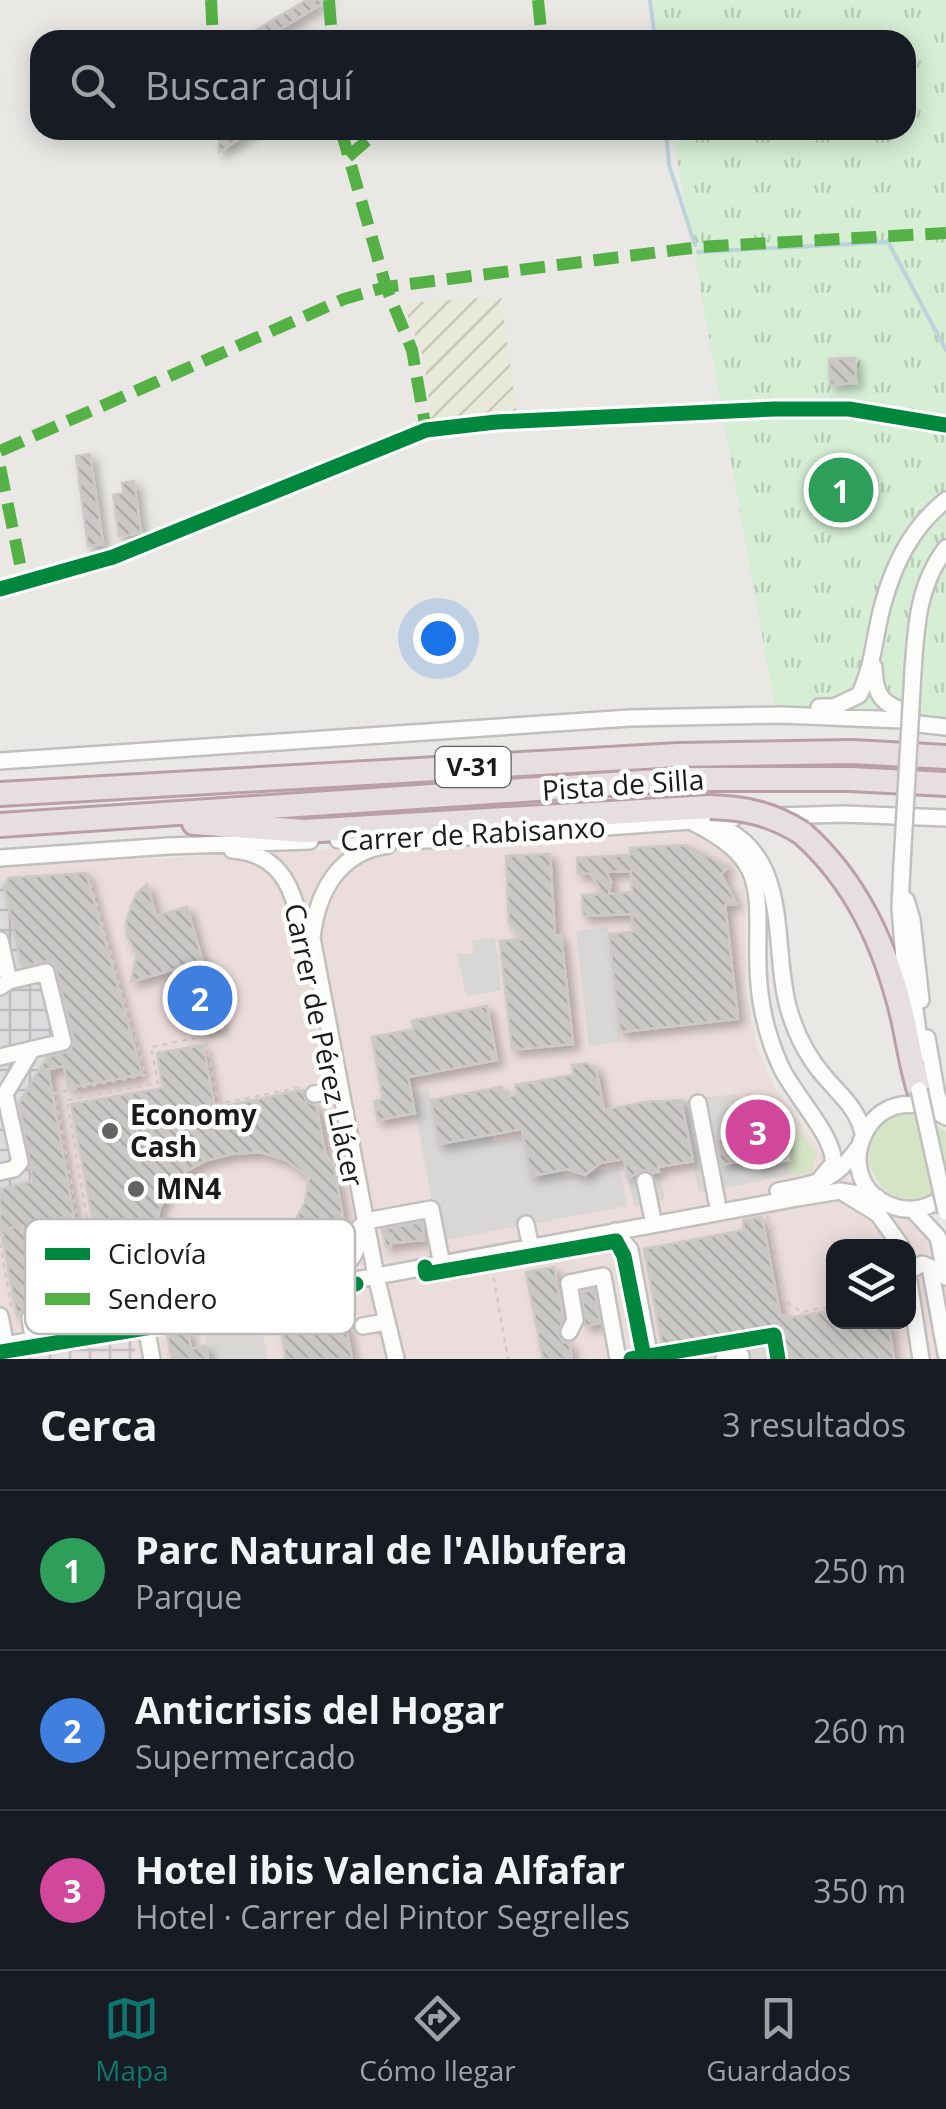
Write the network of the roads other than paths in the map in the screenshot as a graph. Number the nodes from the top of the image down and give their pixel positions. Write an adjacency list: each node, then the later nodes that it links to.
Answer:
1 (946, 500): 3 (street)
2 (946, 548): 16 (street, bridge)
3 (874, 653): 4 (street); 4 (street)
4 (782, 715): 6 (street)
5 (946, 758): 8 (highway, Pista de Silla / V-31)
6 (0, 761)
7 (946, 784): 11 (highway, Pista de Silla / V-31)
8 (0, 794)
9 (701, 815): 10 (street, Carrer de Rabisanxo); 11 (highway); 13 (street, Carrer de Rabisanxo); 22 (highway, bridge); 28 (street); 32 (street)
10 (946, 818)
11 (72, 821): 12 (highway, Pista de Silla / V-31)
12 (0, 824)
13 (411, 840): 14 (street, Carrer de Rabisanxo); 40 (street, Carrer de Pérez Llácer)
14 (158, 849): 15 (street, Carrer de Rabisanxo); 24 (street, Carrer de Pérez Llácer)
15 (0, 858)
16 (902, 864): 17 (street); 22 (street)
17 (906, 900): 22 (street); 27 (street)
18 (0, 943): 19 (street)
19 (5, 984): 20 (street)
20 (32, 1049): 21 (street); 25 (street)
21 (0, 1056)
22 (924, 1089): 29 (street); 38 (street, bridge)
23 (308, 1091): 24 (street)
24 (332, 1091): 45 (street, Carrer de Pérez Llácer)
25 (2, 1094): 30 (street)
26 (698, 1103): 36 (street)
27 (946, 1117): 28 (street)
28 (861, 1140): 32 (street); 35 (street)
29 (946, 1170)
30 (0, 1172)
31 (645, 1181): 39 (street)
32 (814, 1183): 36 (street)
33 (840, 1190): 35 (street); 41 (street); 43 (street)
34 (946, 1196): 37 (street)
35 (876, 1197): 37 (street)
36 (717, 1202): 39 (street)
37 (913, 1210): 50 (street)
38 (946, 1212)
39 (652, 1215): 46 (street)
40 (366, 1221): 46 (street); 48 (street, Carrer de Pérez Llácer)
41 (638, 1227): 42 (street); 44 (street)
42 (615, 1231): 44 (street); 48 (street)
43 (896, 1239)
44 (630, 1250): 60 (street)
45 (355, 1254)
46 (440, 1255): 48 (street)
47 (916, 1268): 55 (street)
48 (375, 1272): 49 (street); 58 (street, Carrer de Pérez Llácer)
49 (355, 1276)
50 (946, 1277)
51 (355, 1285): 57 (street)
52 (916, 1326): 63 (street)
53 (569, 1332): 59 (street)
54 (148, 1334): 56 (street)
55 (946, 1354)
56 (152, 1359)
57 (386, 1359)
58 (396, 1359)
59 (618, 1359)
60 (650, 1359)
61 (724, 1359): 62 (street)
62 (742, 1359)
63 (921, 1359)

